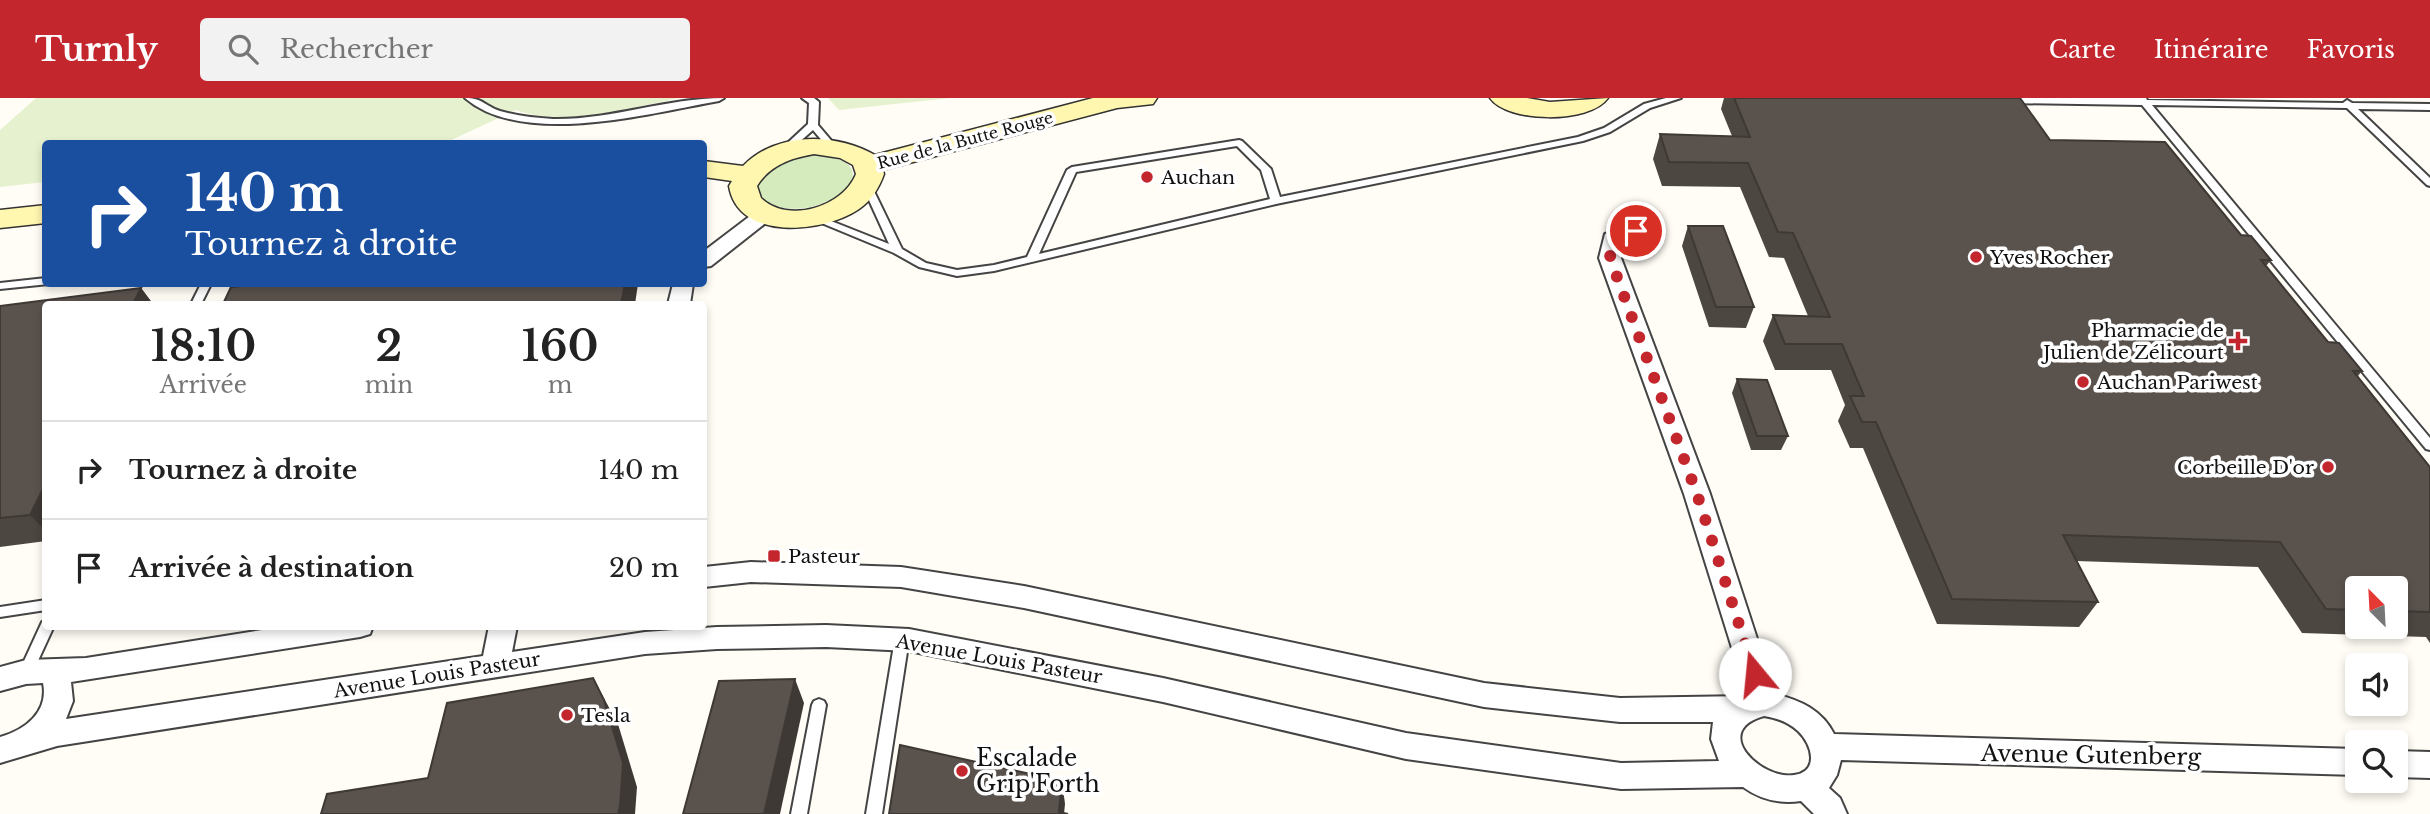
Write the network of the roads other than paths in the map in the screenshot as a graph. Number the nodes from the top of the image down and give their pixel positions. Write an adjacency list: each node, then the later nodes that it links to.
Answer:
1 (470, 98): 2 (lane)
2 (719, 98)
3 (807, 98): 12 (lane)
4 (1144, 98): 17 (street, Rue de la Butte Rouge)
5 (1503, 98): 6 (street)
6 (1595, 98)
7 (1676, 98): 19 (lane)
8 (1994, 99): 9 (lane)
9 (2143, 100): 10 (lane); 28 (lane)
10 (2346, 102): 11 (lane); 18 (lane)
11 (2430, 107)
12 (813, 125): 13 (lane); 14 (lane)
13 (832, 147): 14 (street); 17 (street)
14 (783, 152): 16 (street)
15 (707, 169): 16 (street)
16 (748, 174): 20 (street)
17 (868, 176): 21 (street); 23 (lane)
18 (2430, 183)
19 (1276, 201): 25 (lane); 25 (lane)
20 (765, 214): 21 (street); 24 (street)
21 (812, 217): 23 (lane)
22 (1636, 231): 40 (street)
23 (898, 251): 25 (lane)
24 (707, 259)
25 (1031, 260)
26 (42, 281): 27 (lane)
27 (0, 286)
28 (2430, 446)
29 (707, 577): 40 (street)
30 (42, 606): 31 (lane)
31 (0, 612)
32 (45, 630): 38 (lane)
33 (335, 630): 38 (street)
34 (502, 630): 37 (street)
35 (646, 635): 36 (street, Avenue Louis Pasteur); 37 (street, Avenue Louis Pasteur)
36 (902, 639): 46 (street, Avenue Louis Pasteur); 49 (lane)
37 (495, 666): 41 (street, Avenue Louis Pasteur)
38 (26, 674): 41 (street)
39 (820, 705): 48 (lane)
40 (1751, 707): 42 (street); 46 (street)
41 (13, 745)
42 (1826, 747): 43 (street, Avenue Gutenberg); 47 (street)
43 (2345, 762)
44 (2408, 764): 45 (street)
45 (2430, 765)
46 (1746, 774): 47 (street)
47 (1807, 787): 50 (street)
48 (799, 814)
49 (874, 814)
50 (1832, 814)

